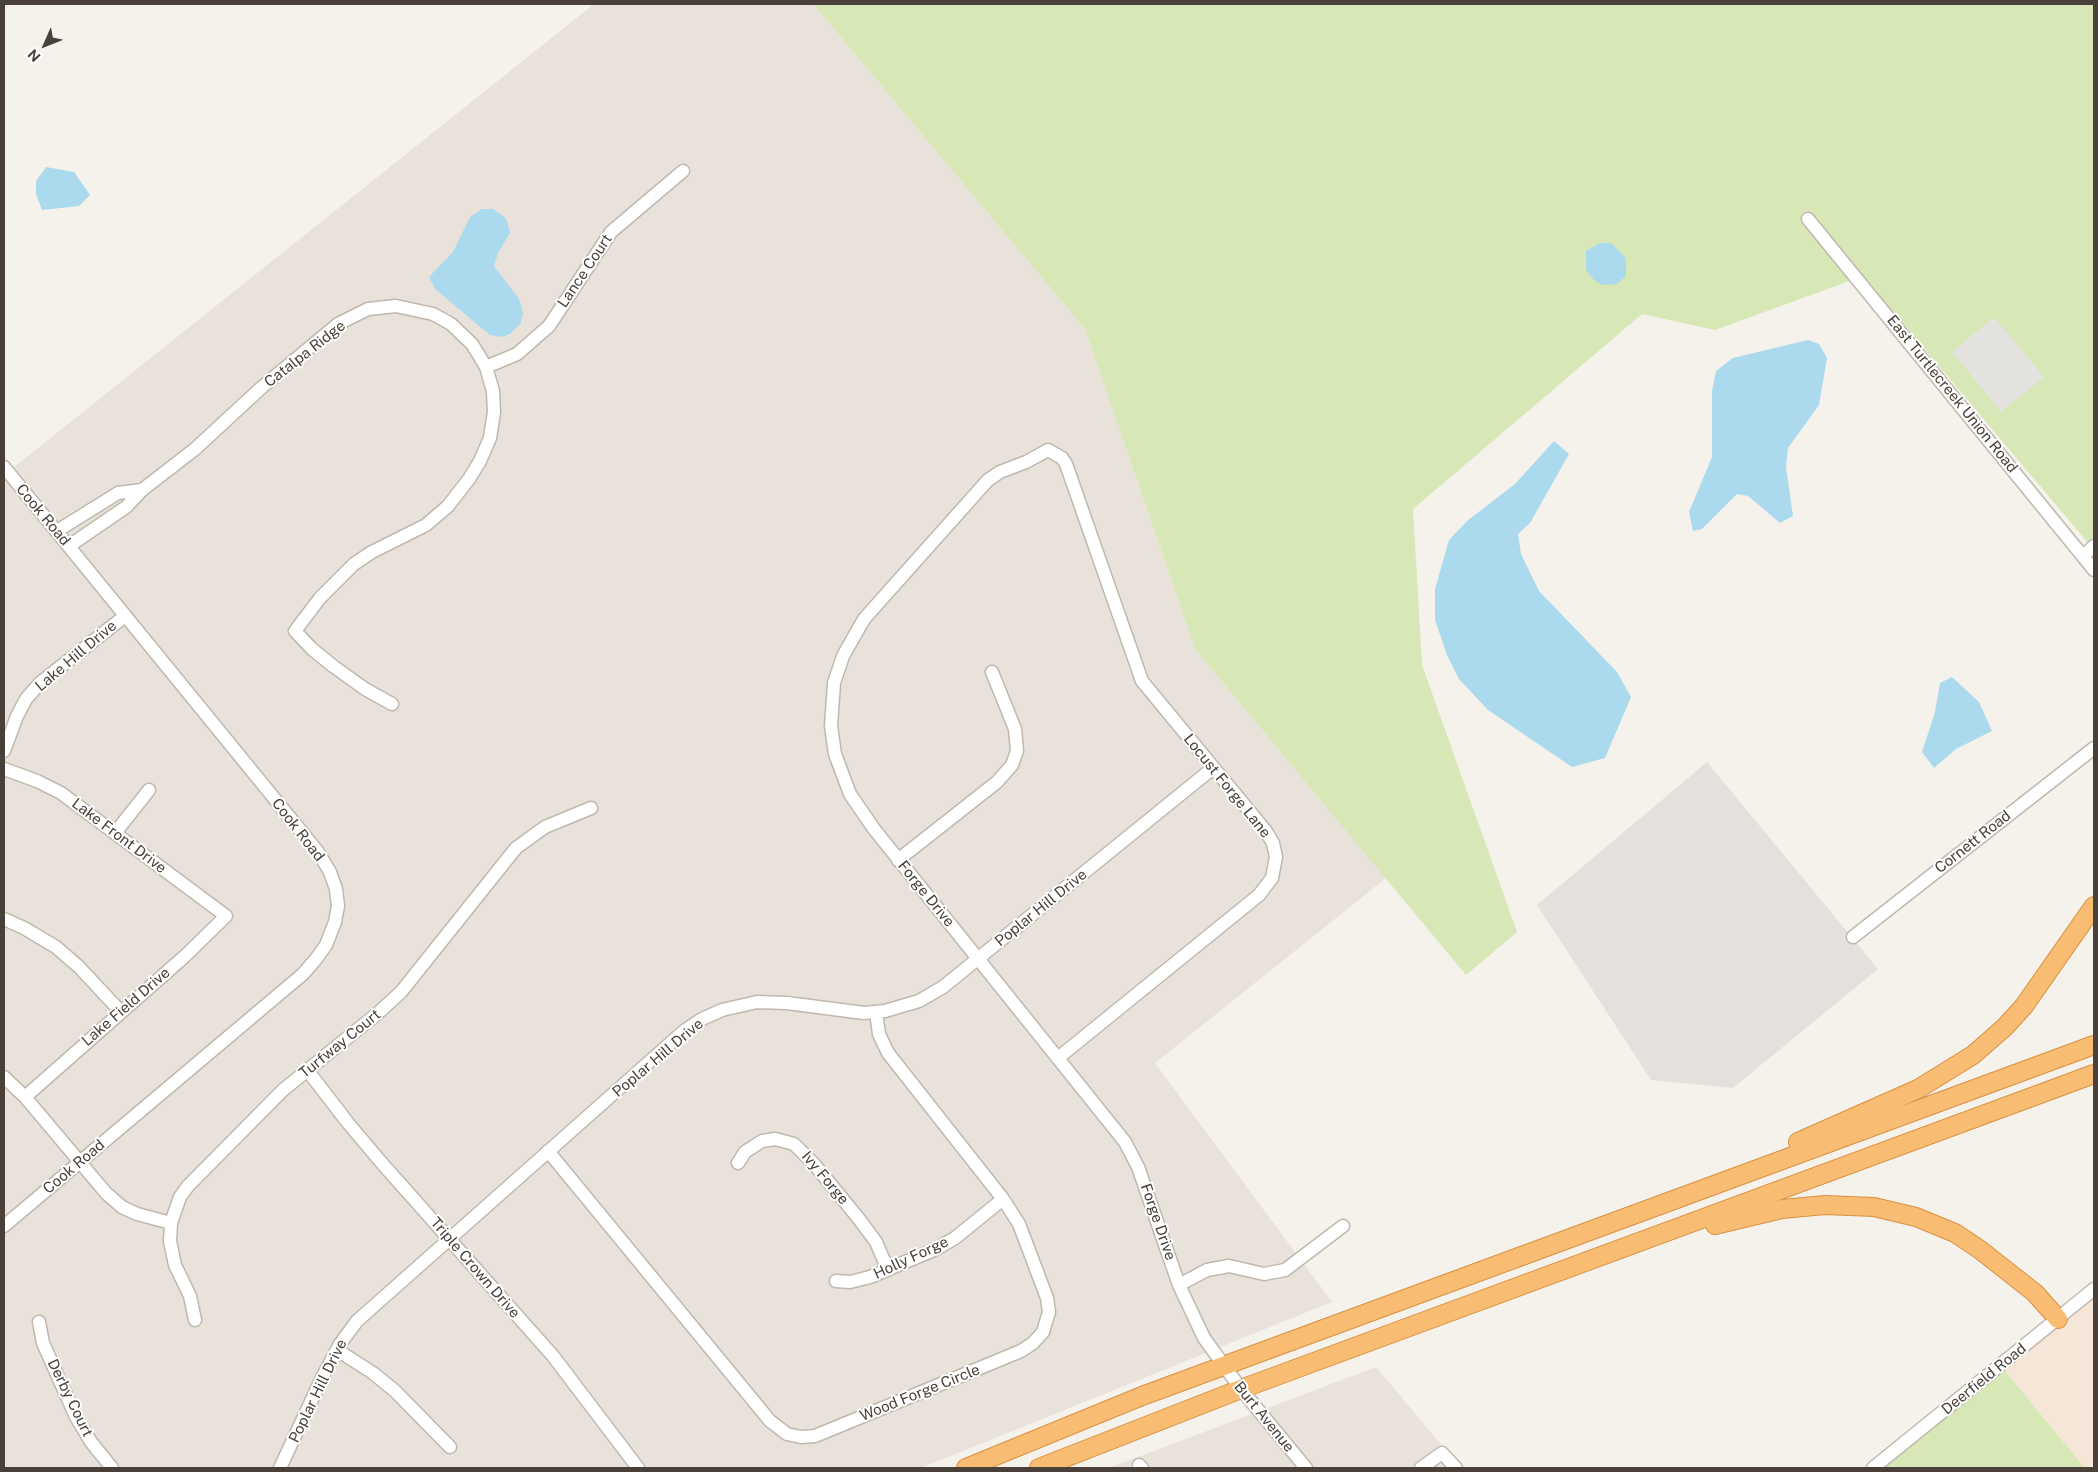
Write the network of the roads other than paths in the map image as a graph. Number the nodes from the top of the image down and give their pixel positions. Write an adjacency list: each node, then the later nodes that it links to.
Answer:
1 (682, 171): 3 (street, Lance Court)
2 (1808, 218): 10 (street, East Turtlecreek Union Road)
3 (486, 367): 6 (street, Catalpa Ridge); 14 (street, Catalpa Ridge)
4 (1048, 450): 18 (street, Locust Forge Lane); 22 (street, Forge Drive)
5 (4, 467): 7 (street, Cook Road)
6 (142, 490): 7 (street, Catalpa Ridge); 8 (street, Catalpa Ridge)
7 (57, 531): 8 (street, Cook Road)
8 (69, 546): 12 (street, Cook Road)
9 (2094, 546): 10 (street)
10 (2083, 556): 11 (street, East Turtlecreek Union Road)
11 (2094, 570)
12 (125, 616): 16 (street, Lake Hill Drive); 37 (street, Cook Road)
13 (992, 672): 22 (street)
14 (392, 704)
15 (2094, 748): 26 (street, Cornett Road)
16 (4, 751)
17 (4, 768): 21 (street, Lake Front Drive)
18 (1213, 768): 27 (street, Poplar Hill Drive); 31 (street, Locust Forge Lane)
19 (149, 790): 21 (street)
20 (591, 808): 32 (street, Turfway Court)
21 (115, 833): 24 (street, Lake Front Drive)
22 (898, 860): 27 (street, Forge Drive)
23 (2094, 906): 45 (highway)
24 (226, 916): 28 (street, Lake Field Drive)
25 (4, 919): 28 (street)
26 (1853, 937)
27 (978, 959): 29 (street, Poplar Hill Drive); 31 (street, Forge Drive)
28 (121, 1012): 35 (street, Lake Field Drive)
29 (876, 1012): 36 (street, Poplar Hill Drive); 39 (street, Wood Forge Circle)
30 (2094, 1045): 45 (highway)
31 (1058, 1058): 48 (street, Forge Drive)
32 (308, 1071): 40 (street, Turfway Court); 43 (street, Triple Crown Drive)
33 (2094, 1074): 44 (highway)
34 (4, 1077): 35 (street)
35 (24, 1096): 37 (street)
36 (548, 1152): 39 (street, Wood Forge Circle); 43 (street, Poplar Hill Drive)
37 (79, 1161): 40 (street); 41 (street, Cook Road)
38 (738, 1163): 46 (street, Ivy Forge)
39 (1003, 1199): 46 (street, Holly Forge)
40 (170, 1223): 51 (street, Turfway Court)
41 (4, 1226)
42 (1343, 1226): 48 (street)
43 (449, 1238): 53 (street, Poplar Hill Drive); 59 (street, Triple Crown Drive)
44 (1642, 1241): 50 (highway); 55 (highway)
45 (1559, 1242): 54 (highway)
46 (888, 1270): 47 (street, Holly Forge)
47 (836, 1281)
48 (1179, 1285): 54 (street, Forge Drive)
49 (2094, 1289): 50 (street, Deerfield Road)
50 (2058, 1318): 65 (street, Deerfield Road)
51 (195, 1320)
52 (39, 1322): 57 (street, Derby Court)
53 (336, 1350): 56 (street); 58 (street, Poplar Hill Drive)
54 (1223, 1366): 55 (street, Burt Avenue); 60 (highway)
55 (1241, 1389): 61 (highway); 62 (street, Burt Avenue)
56 (450, 1447)
57 (112, 1468)
58 (280, 1468)
59 (638, 1468)
60 (966, 1468)
61 (1039, 1468)
62 (1306, 1468)
63 (1421, 1468): 64 (street)
64 (1456, 1468)
65 (1873, 1468)

